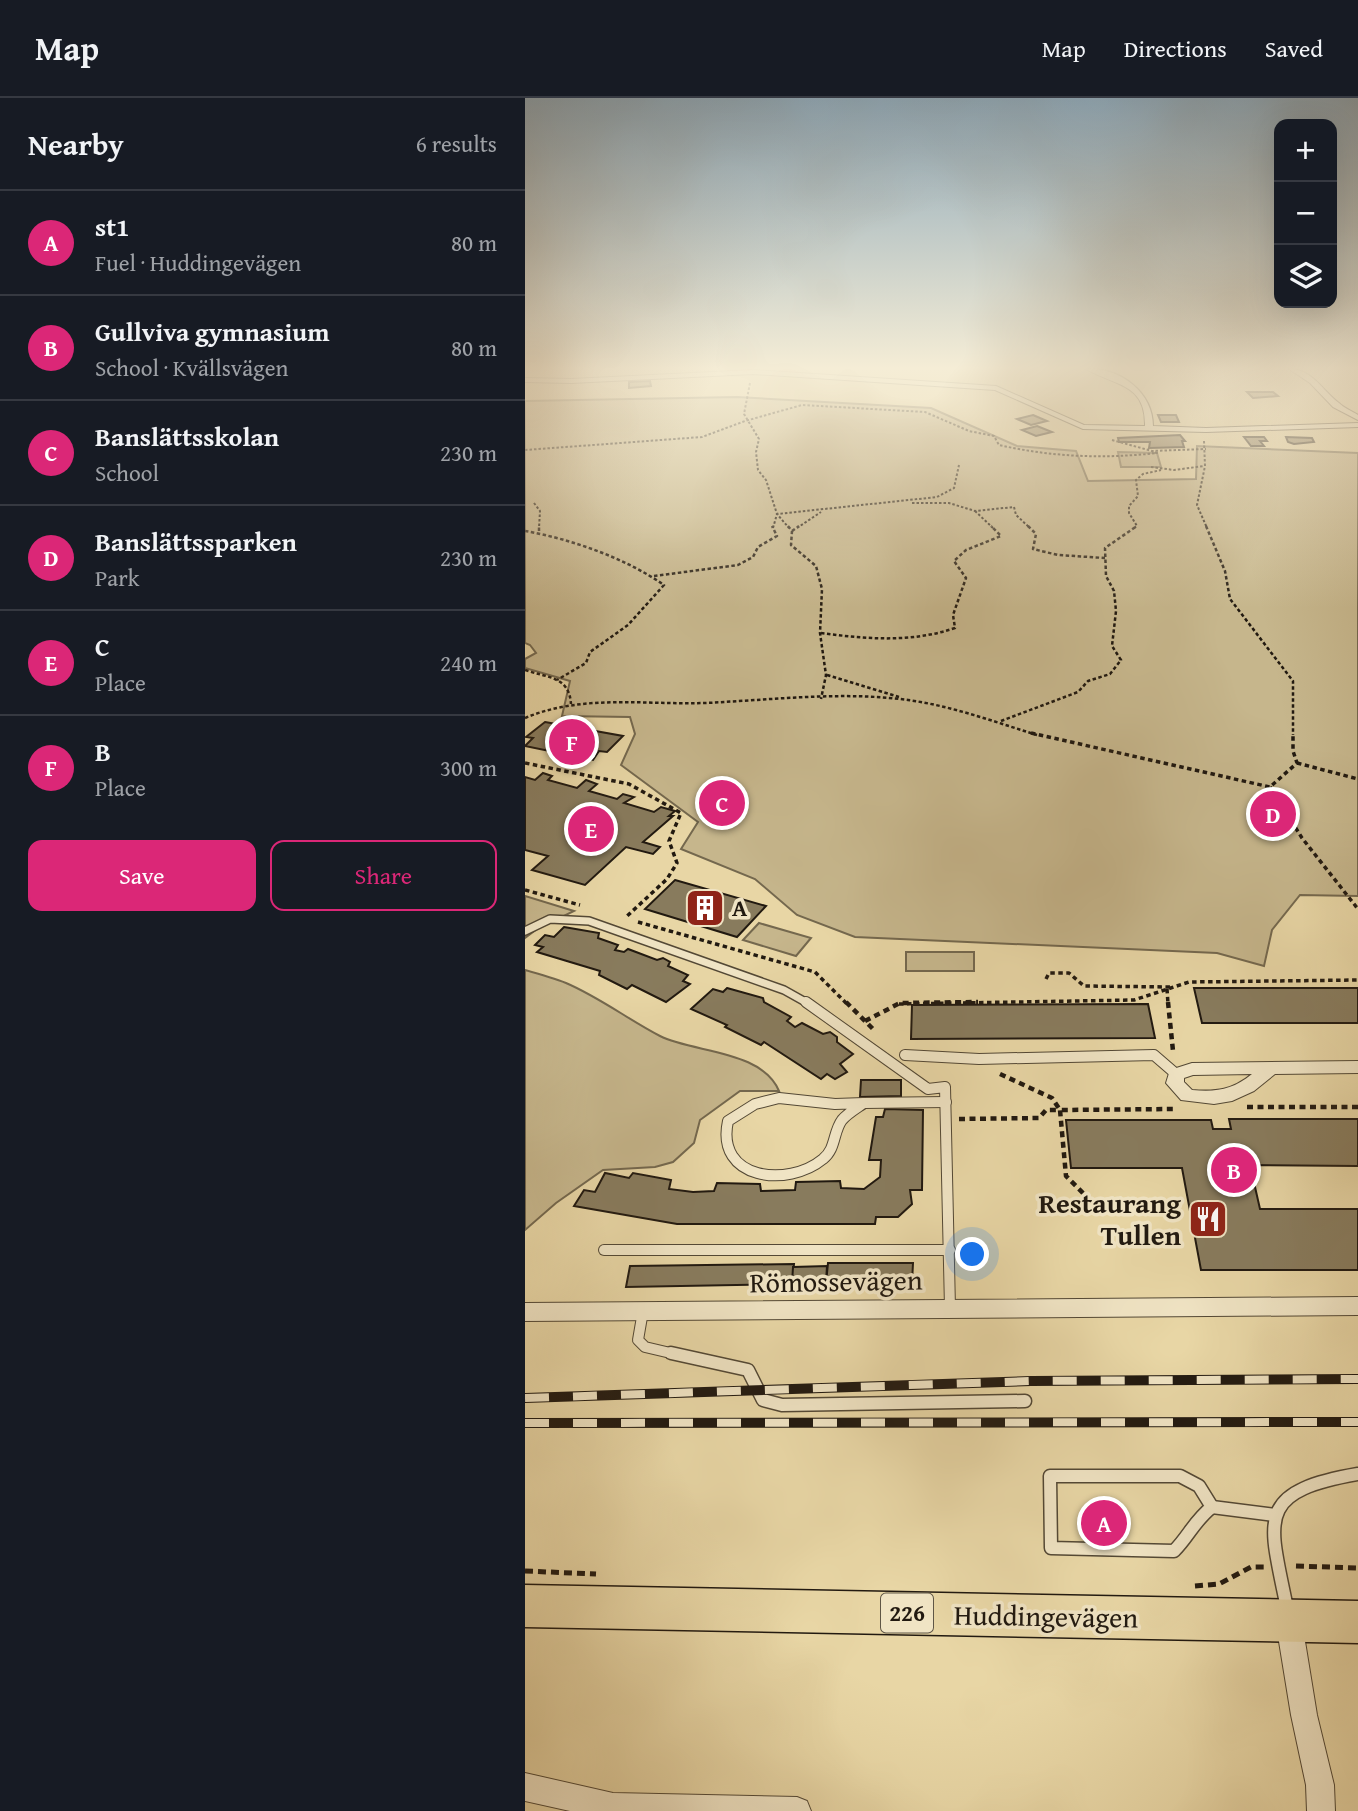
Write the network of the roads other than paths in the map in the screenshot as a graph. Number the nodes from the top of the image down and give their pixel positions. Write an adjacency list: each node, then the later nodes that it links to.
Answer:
1 (525, 931): 6 (lane)
2 (905, 1055): 5 (lane)
3 (1358, 1067): 4 (street)
4 (1269, 1070): 5 (street); 5 (street)
5 (1176, 1074)
6 (946, 1101): 7 (lane); 9 (lane)
7 (865, 1103): 7 (lane)
8 (604, 1250): 9 (lane)
9 (950, 1250): 11 (lane)
10 (1358, 1306): 11 (street, Römossevägen)
11 (950, 1308): 12 (street, Römossevägen)
12 (643, 1310): 13 (street, Römossevägen); 14 (lane)
13 (525, 1312)
14 (1025, 1401)
15 (1358, 1475): 17 (lane)
16 (1212, 1507): 16 (lane); 17 (lane)
17 (1275, 1515): 19 (lane)
18 (525, 1606): 19 (main road, Huddingevägen / 226)
19 (1289, 1621): 20 (main road, Huddingevägen / 226); 23 (street)
20 (1358, 1622)
21 (525, 1787): 22 (street)
22 (797, 1811)
23 (1321, 1811)

